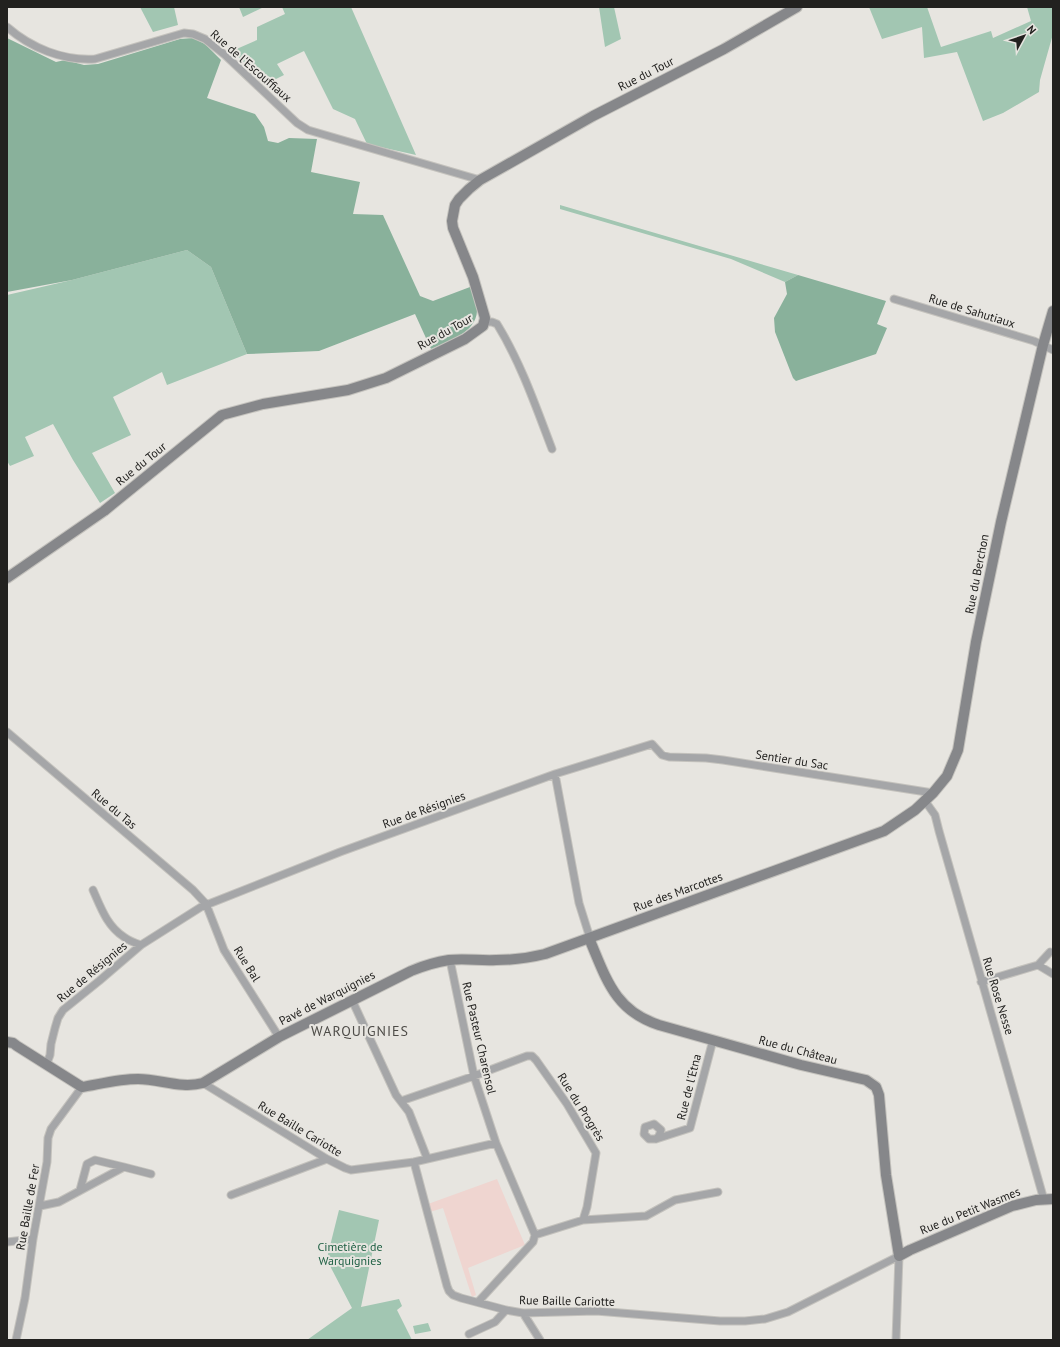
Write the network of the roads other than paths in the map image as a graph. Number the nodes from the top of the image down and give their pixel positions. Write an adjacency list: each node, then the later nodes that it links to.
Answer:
1 (797, 7): 3 (street, Rue du Tour)
2 (7, 27): 3 (street, Rue de l'Escouffiaux)
3 (480, 180): 6 (street, Rue du Tour)
4 (894, 299): 7 (street, Rue de Sahutiaux)
5 (1053, 311): 7 (street, Rue du Berchon)
6 (485, 322): 9 (street); 10 (street, Rue du Tour)
7 (1043, 345): 8 (street); 14 (street, Rue du Berchon)
8 (1053, 350)
9 (552, 449)
10 (7, 578)
11 (7, 732): 17 (street, Rue du Tas)
12 (652, 744): 13 (street, Rue de Résignies); 14 (street, Sentier du Sac)
13 (555, 774): 17 (street, Rue de Résignies); 18 (street)
14 (933, 794): 15 (street, Rue du Berchon)
15 (925, 801): 18 (street, Rue des Marcottes); 24 (street, Rue Rose Nesse)
16 (94, 890): 19 (street)
17 (204, 905): 19 (street, Rue de Résignies); 26 (street, Rue Bal)
18 (590, 938): 21 (street, Pavé de Warquignies); 27 (street, Rue du Château)
19 (141, 945): 29 (street, Rue de Résignies)
20 (1050, 952): 22 (street)
21 (450, 960): 25 (street, Pavé de Warquignies); 30 (street, Rue Pasteur Charensol)
22 (1038, 965): 23 (street); 24 (street)
23 (1053, 974)
24 (981, 982): 44 (street, Rue Rose Nesse)
25 (352, 1000): 26 (street, Pavé de Warquignies); 33 (street)
26 (279, 1037): 31 (street, Pavé de Warquignies)
27 (713, 1040): 34 (street, Rue de l'Etna); 50 (street, Rue du Château)
28 (7, 1042): 29 (street)
29 (47, 1063): 32 (street)
30 (474, 1076): 33 (street); 35 (street, Rue Pasteur Charensol); 46 (street, Rue du Progrès)
31 (203, 1083): 32 (street, Pavé de Warquignies); 37 (street, Rue Baille Cariotte)
32 (82, 1087): 45 (street, Rue Baille de Fer)
33 (401, 1101): 36 (street)
34 (656, 1139)
35 (496, 1143): 36 (street); 47 (street, Rue Pasteur Charensol)
36 (428, 1158): 38 (street)
37 (327, 1159): 38 (street, Rue Baille Cariotte); 43 (street)
38 (414, 1162): 51 (street, Rue Baille Cariotte)
39 (124, 1168): 40 (street); 41 (street); 41 (street)
40 (151, 1174)
41 (80, 1190): 45 (street)
42 (718, 1192): 46 (street)
43 (231, 1195)
44 (1049, 1199): 50 (street, Rue du Petit Wasmes)
45 (40, 1206): 48 (street, Rue Baille de Fer)
46 (583, 1220): 47 (street)
47 (535, 1235): 51 (street)
48 (33, 1239): 49 (street); 55 (street, Rue Baille de Fer)
49 (7, 1242)
50 (899, 1256): 53 (street, Rue Baille Cariotte); 57 (street)
51 (478, 1302): 52 (street, Rue Baille Cariotte)
52 (506, 1310): 53 (street, Rue Baille Cariotte); 54 (street)
53 (523, 1313): 56 (street)
54 (469, 1334)
55 (16, 1340)
56 (540, 1340)
57 (896, 1340)

